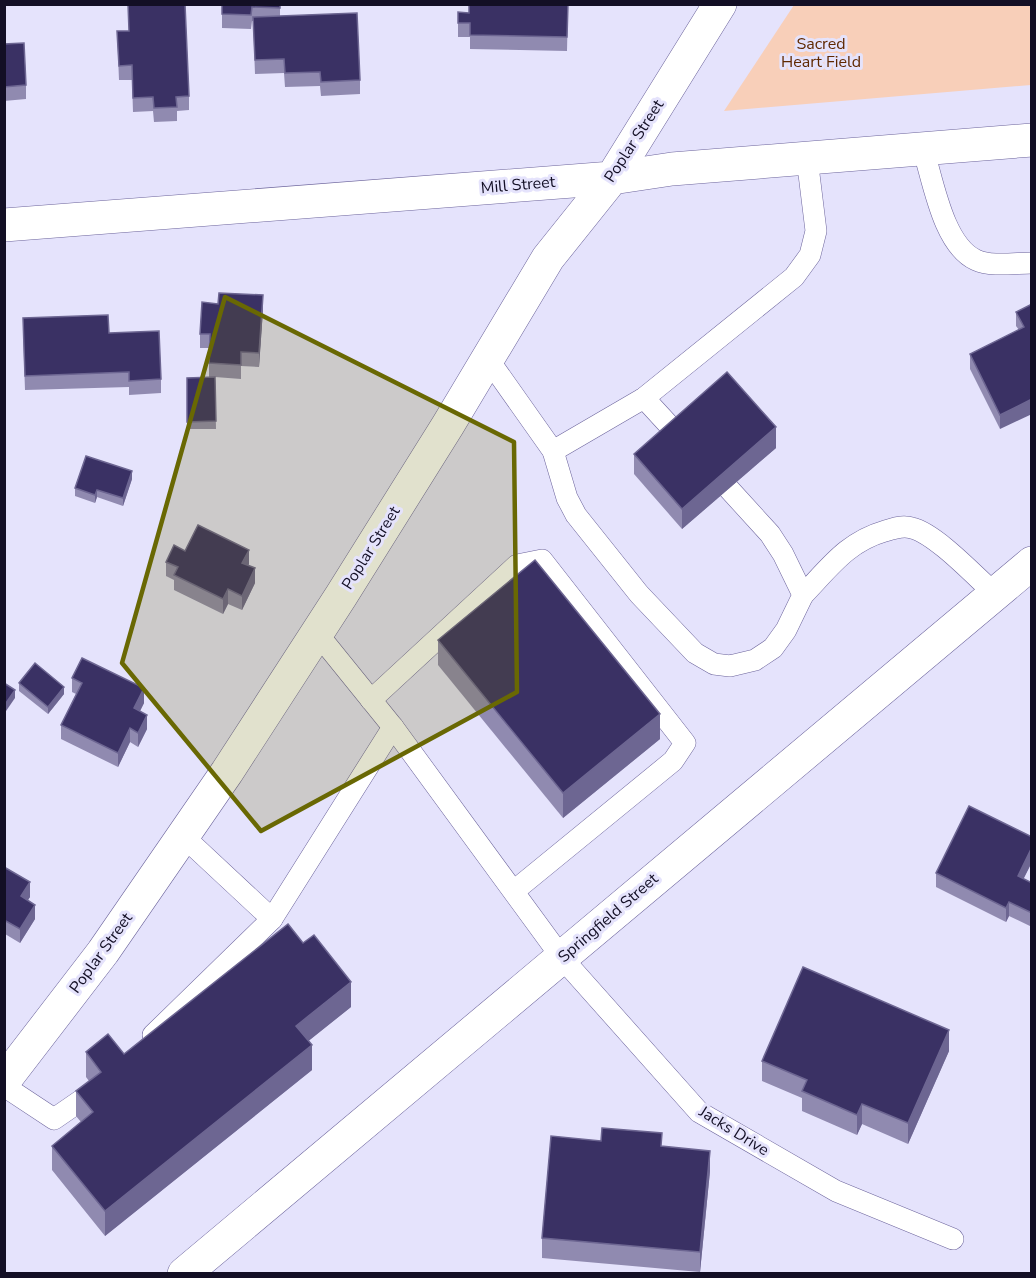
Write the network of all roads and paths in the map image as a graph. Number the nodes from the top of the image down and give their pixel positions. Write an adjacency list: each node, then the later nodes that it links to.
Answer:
1 (720, 4): 5 (main road, Poplar Street)
2 (1032, 140): 3 (main road, Mill Street)
3 (923, 149): 4 (main road, Mill Street); 7 (lane)
4 (807, 158): 5 (main road, Mill Street); 9 (lane)
5 (612, 178): 6 (main road, Mill Street); 8 (main road, Poplar Street)
6 (4, 225)
7 (1032, 263)
8 (488, 358): 11 (lane); 16 (main road, Poplar Street)
9 (644, 398): 10 (lane); 11 (lane)
10 (678, 435)
11 (553, 451): 15 (lane)
12 (729, 489): 15 (lane)
13 (1032, 563): 14 (main road, Springfield Street)
14 (994, 594): 15 (lane); 22 (main road, Springfield Street)
15 (804, 595)
16 (317, 633): 17 (lane, Jacks Drive); 19 (main road, Poplar Street)
17 (371, 700): 18 (lane, Jacks Drive); 20 (lane)
18 (393, 727): 20 (lane, Jacks Drive); 21 (lane)
19 (183, 836): 21 (lane); 24 (main road, Poplar Street)
20 (514, 891): 22 (lane, Jacks Drive)
21 (272, 919): 23 (lane)
22 (562, 958): 26 (lane, Jacks Drive); 27 (main road, Springfield Street)
23 (141, 1046)
24 (4, 1083): 25 (lane)
25 (96, 1090)
26 (953, 1239)
27 (184, 1274)

